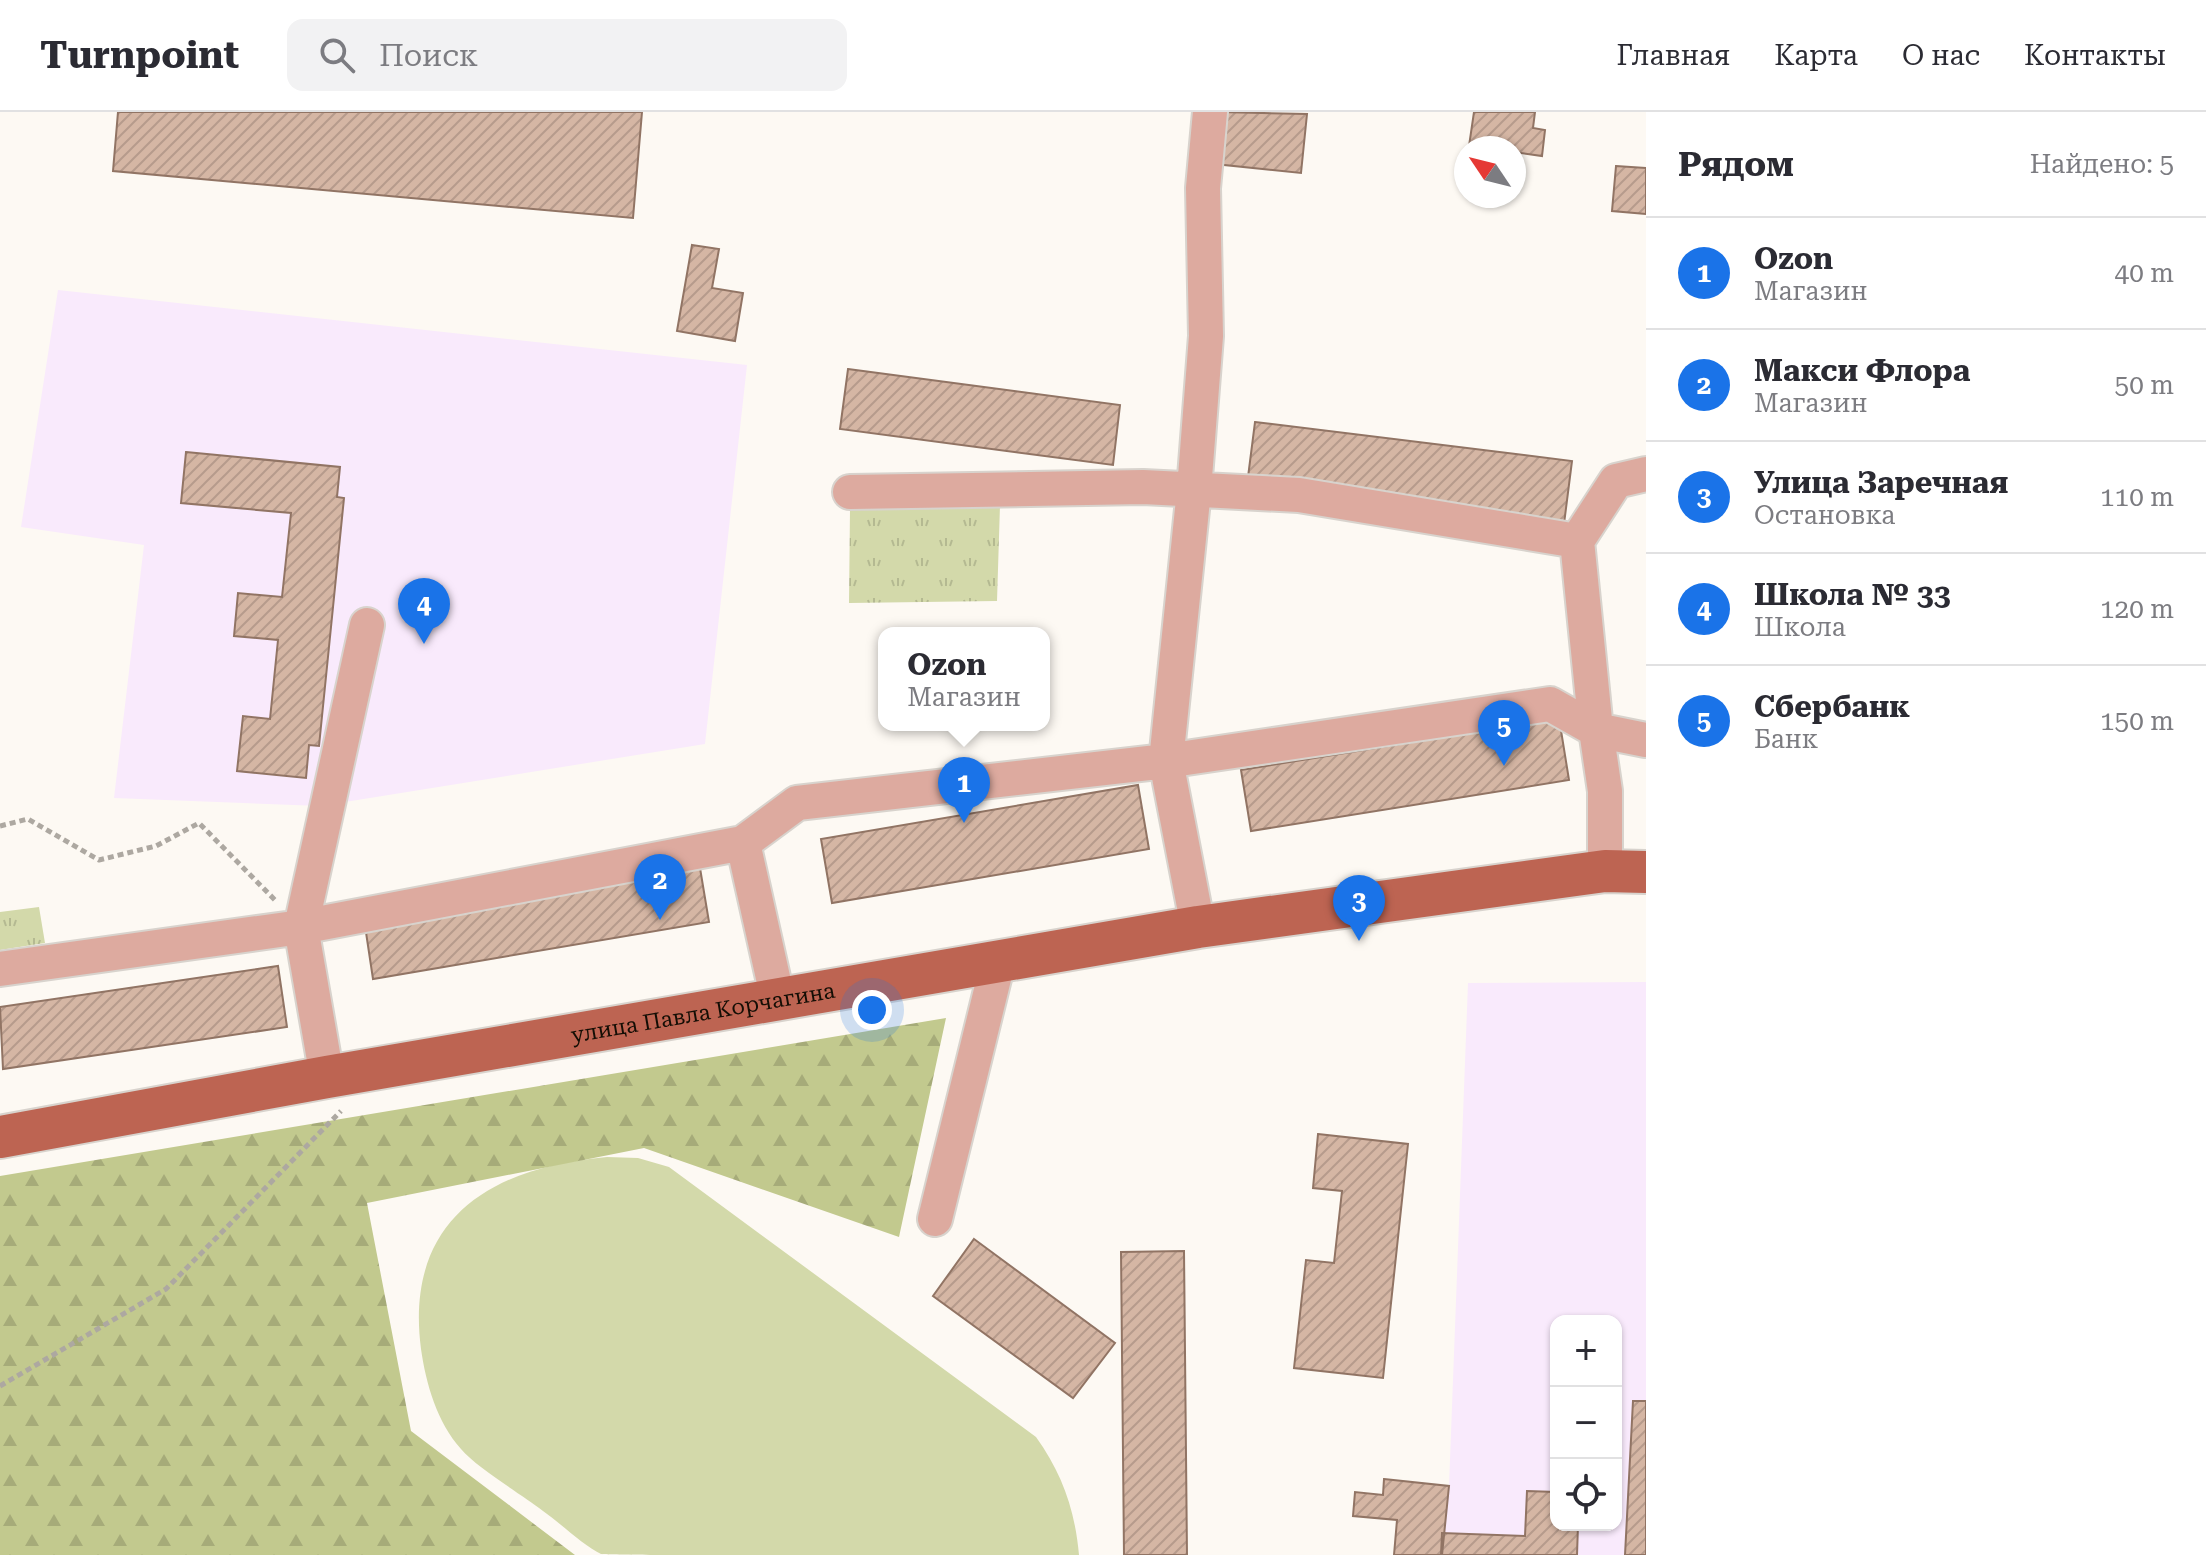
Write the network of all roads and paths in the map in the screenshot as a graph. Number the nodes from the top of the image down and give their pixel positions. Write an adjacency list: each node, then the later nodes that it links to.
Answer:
1 (1210, 112): 3 (lane)
2 (1646, 474): 5 (lane)
3 (1194, 490): 4 (lane); 5 (lane); 9 (lane)
4 (850, 492)
5 (1577, 541): 7 (lane)
6 (367, 625): 14 (lane)
7 (1596, 730): 8 (lane); 9 (lane); 12 (lane)
8 (1646, 740)
9 (1166, 761): 11 (lane); 15 (lane)
10 (0, 826): 14 (path)
11 (743, 843): 14 (lane); 18 (lane)
12 (1605, 871): 13 (main road, улица Павла Корчагина); 15 (main road, улица Павла Корчагина)
13 (1646, 872)
14 (301, 927): 17 (lane); 20 (lane)
15 (1198, 927): 16 (main road, улица Павла Корчагина)
16 (998, 962): 18 (main road, улица Павла Корчагина); 22 (lane)
17 (0, 969)
18 (778, 1000): 19 (main road, улица Павла Корчагина)
19 (373, 1069): 20 (main road, улица Павла Корчагина); 23 (path)
20 (327, 1077): 21 (main road, улица Павла Корчагина)
21 (0, 1137)
22 (935, 1219)
23 (0, 1386)

